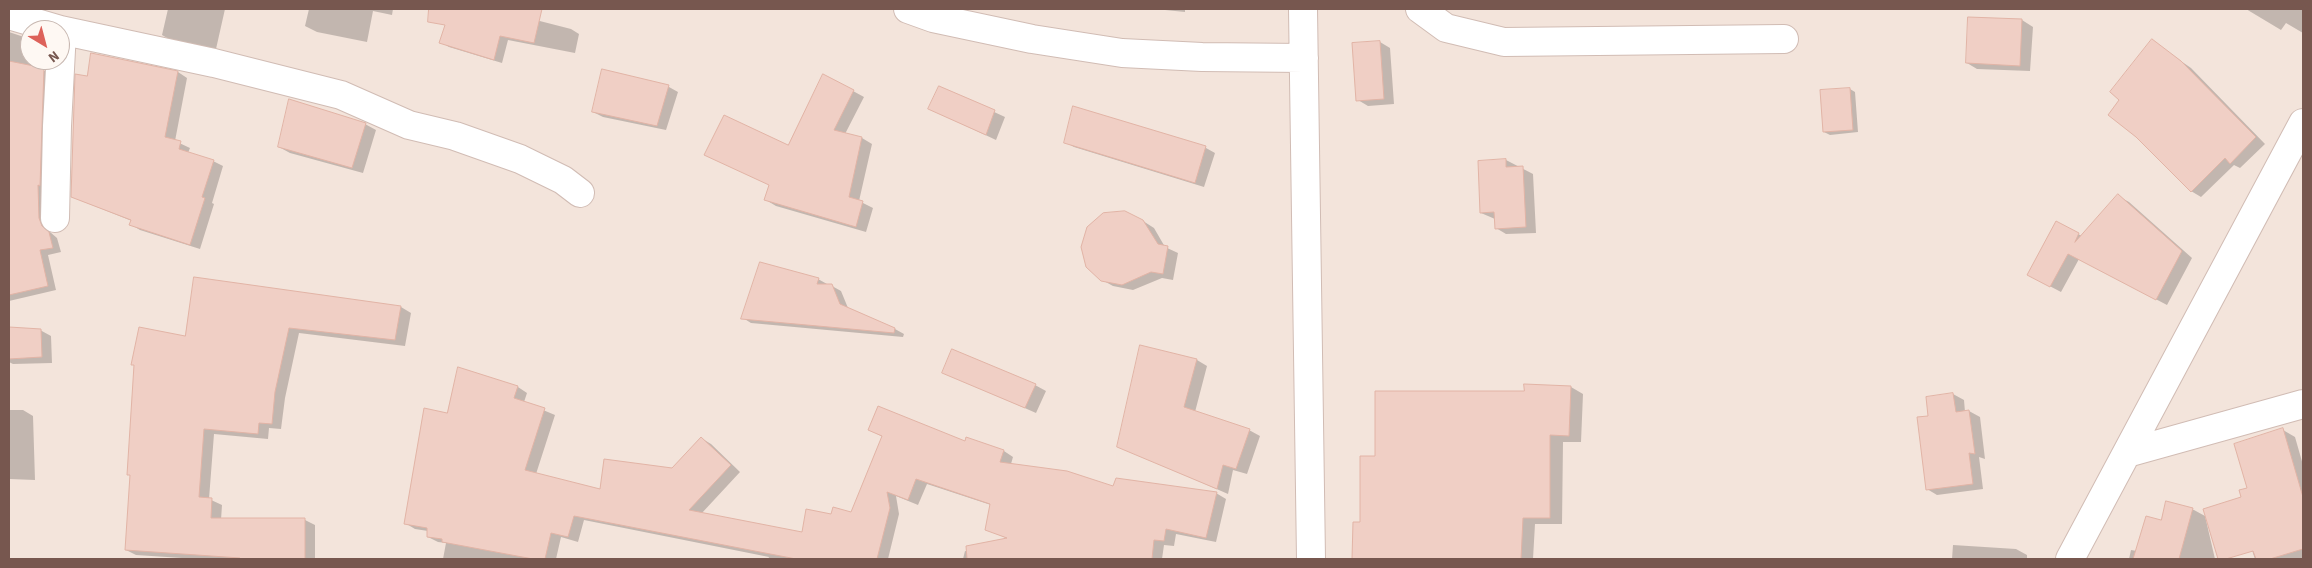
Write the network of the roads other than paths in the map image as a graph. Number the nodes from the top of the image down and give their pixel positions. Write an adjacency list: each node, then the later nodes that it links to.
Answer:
1 (908, 9): 8 (street)
2 (1303, 9): 8 (street)
3 (1420, 9): 7 (street)
4 (9, 16): 5 (street)
5 (24, 20)
6 (70, 32): 11 (street)
7 (1784, 39)
8 (1304, 58): 15 (street)
9 (59, 70): 12 (street)
10 (2303, 123): 14 (street)
11 (580, 193)
12 (55, 218)
13 (2303, 404): 14 (street)
14 (2127, 453): 16 (street)
15 (1311, 559)
16 (2070, 559)

